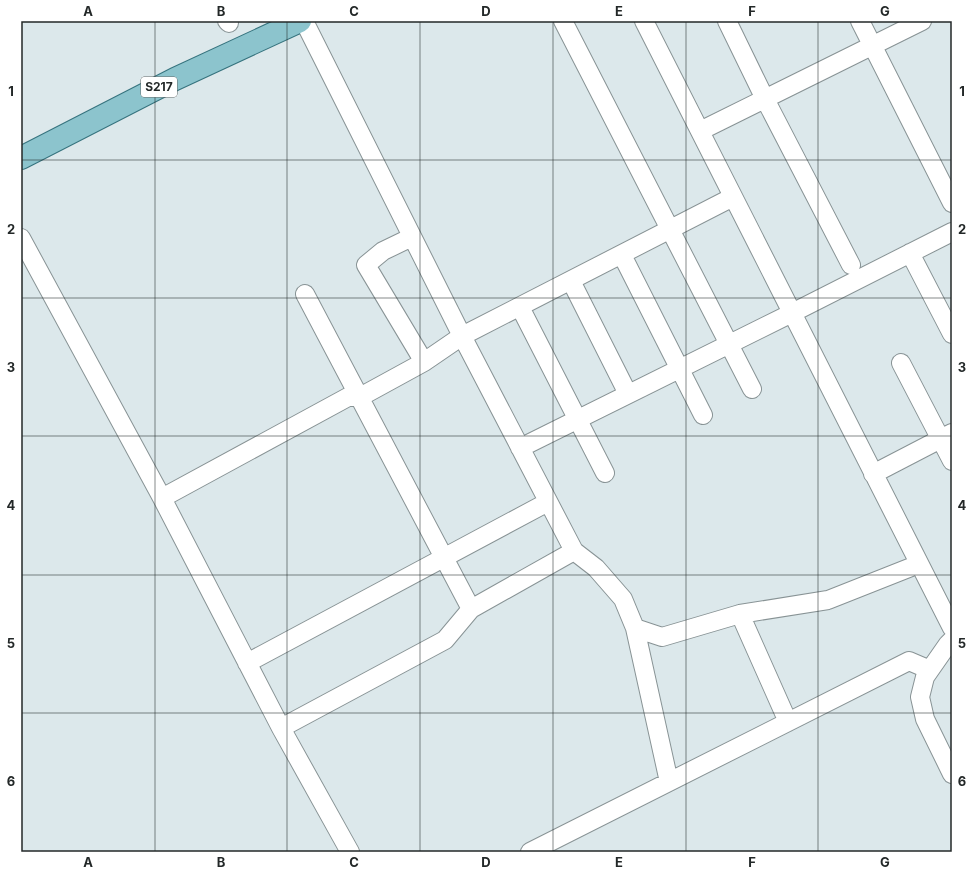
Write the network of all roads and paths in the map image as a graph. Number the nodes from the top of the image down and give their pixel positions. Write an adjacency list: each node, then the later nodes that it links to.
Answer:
1 (300, 21): 11 (main road, S217)
2 (304, 21): 16 (street)
3 (563, 21): 14 (street)
4 (644, 21): 10 (street)
5 (726, 21): 9 (street)
6 (860, 21): 8 (street)
7 (922, 21): 8 (street)
8 (873, 45): 9 (street); 13 (street)
9 (765, 99): 10 (street); 20 (street)
10 (700, 131): 12 (street)
11 (21, 158)
12 (734, 197): 14 (street); 24 (street)
13 (952, 203)
14 (670, 230): 19 (street); 27 (street)
15 (952, 232): 18 (street)
16 (412, 237): 26 (street); 28 (street)
17 (21, 238): 41 (street)
18 (910, 253): 24 (street); 25 (street)
19 (622, 255): 21 (street); 30 (street)
20 (851, 265)
21 (571, 281): 23 (street); 32 (street)
22 (305, 294): 33 (street)
23 (520, 307): 26 (street); 35 (street)
24 (792, 313): 27 (street); 40 (street)
25 (952, 334)
26 (462, 336): 28 (street); 37 (street)
27 (729, 344): 30 (street); 31 (street)
28 (424, 362): 33 (street)
29 (901, 363): 36 (street)
30 (680, 369): 32 (street); 34 (street)
31 (752, 389)
32 (628, 394): 35 (street)
33 (360, 397): 41 (street); 44 (street)
34 (703, 415)
35 (577, 419): 37 (street); 39 (street)
36 (946, 436): 38 (street); 40 (street)
37 (520, 448): 42 (street)
38 (952, 461)
39 (605, 473)
40 (874, 474): 45 (street)
41 (162, 498): 51 (street)
42 (548, 502): 43 (street); 44 (street)
43 (574, 551): 46 (street); 48 (street)
44 (444, 558): 46 (street); 51 (street)
45 (919, 564): 47 (street); 49 (street)
46 (471, 609): 54 (street)
47 (740, 614): 48 (street); 53 (street)
48 (635, 628): 56 (street)
49 (952, 628)
50 (952, 640): 52 (street)
51 (247, 663): 54 (street)
52 (930, 670): 53 (street); 55 (street)
53 (788, 722): 56 (street)
54 (281, 728): 57 (street)
55 (952, 774)
56 (669, 782): 58 (street)
57 (350, 852)
58 (530, 852)

